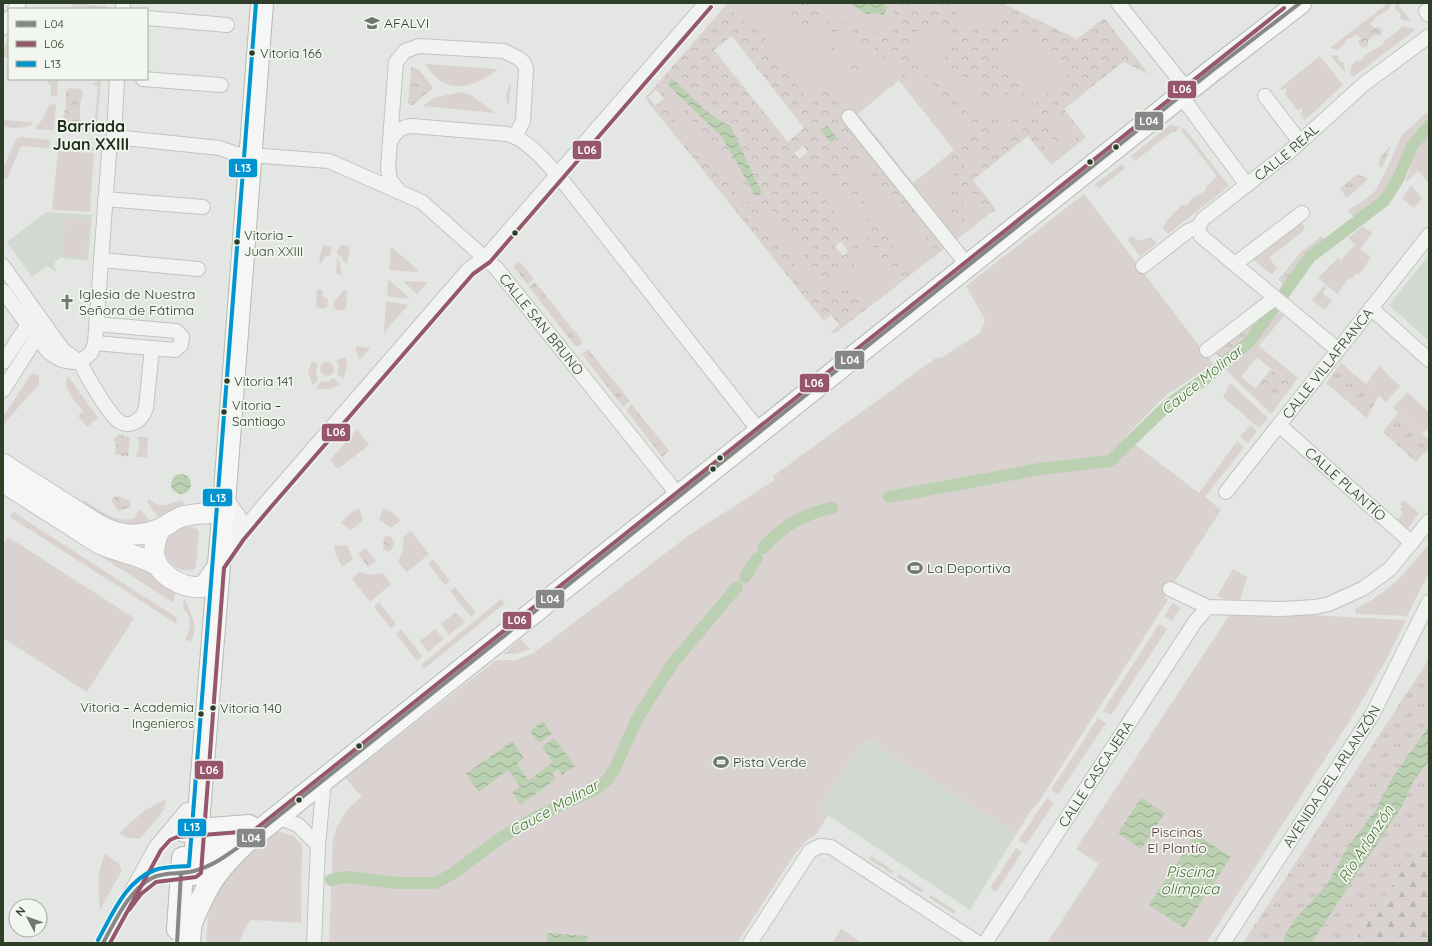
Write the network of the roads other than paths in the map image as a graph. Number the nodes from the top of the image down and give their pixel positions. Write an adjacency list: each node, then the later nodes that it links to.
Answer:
1 (248, 3): 22 (highway)
2 (262, 3): 22 (highway)
3 (706, 3): 23 (street)
4 (1118, 3): 13 (street)
5 (1280, 3): 13 (highway)
6 (1300, 3): 13 (highway)
7 (148, 18): 8 (street)
8 (228, 25)
9 (1429, 36): 20 (street, CALLE REAL)
10 (148, 79): 12 (street)
11 (117, 80): 19 (street)
12 (221, 85)
13 (1180, 90): 27 (street); 34 (highway); 59 (highway)
14 (1264, 96): 20 (street)
15 (393, 106): 17 (street); 18 (street); 21 (street)
16 (849, 117): 34 (street)
17 (408, 126): 18 (street); 21 (street)
18 (515, 136): 24 (street)
19 (114, 137): 22 (street); 29 (street)
20 (1300, 142): 27 (street, CALLE REAL)
21 (390, 147): 26 (street); 28 (street)
22 (243, 154): 26 (street, CALLE SAN BRUNO); 64 (highway)
23 (569, 160): 24 (street); 25 (street)
24 (545, 161): 25 (street)
25 (556, 174): 35 (street); 59 (street)
26 (364, 175): 28 (street, CALLE SAN BRUNO)
27 (1247, 185): 32 (street, CALLE REAL)
28 (401, 193): 35 (street, CALLE SAN BRUNO)
29 (105, 199): 30 (street); 36 (street)
30 (203, 207)
31 (1302, 212): 37 (street)
32 (1198, 227): 37 (street); 39 (street, CALLE REAL)
33 (1429, 235): 44 (street, CALLE VILLAFRANCA)
34 (961, 257): 59 (highway)
35 (485, 258): 62 (street, CALLE SAN BRUNO); 67 (street)
36 (101, 260): 40 (street); 45 (street)
37 (1234, 264): 42 (street)
38 (3, 266): 43 (street)
39 (1143, 266)
40 (198, 269)
41 (3, 291): 46 (street)
42 (1278, 300): 51 (street); 52 (street)
43 (32, 308): 46 (street); 48 (street)
44 (1371, 308): 52 (street, CALLE VILLAFRANCA); 54 (street)
45 (96, 324): 47 (street); 49 (street)
46 (34, 330): 48 (street); 50 (street); 53 (street); 55 (street)
47 (95, 343): 49 (street); 56 (street)
48 (60, 346): 56 (street)
49 (152, 348): 56 (street)
50 (46, 350): 53 (street); 56 (street)
51 (1207, 350)
52 (1338, 350): 58 (street, CALLE VILLAFRANCA)
53 (28, 351): 57 (street)
54 (1429, 360)
55 (3, 362)
56 (80, 362)
57 (3, 390)
58 (1279, 425): 63 (street, CALLE VILLAFRANCA); 68 (street, CALLE PLANTÍO)
59 (758, 427): 62 (highway)
60 (3, 464): 66 (main road)
61 (3, 482): 69 (main road)
62 (676, 492): 75 (highway); 78 (highway)
63 (1226, 492)
64 (223, 508): 66 (main road); 67 (street); 70 (highway); 71 (highway)
65 (1429, 521): 68 (street)
66 (160, 529): 69 (main road)
67 (239, 535): 70 (street)
68 (1412, 543): 74 (street)
69 (158, 565): 71 (main road)
70 (218, 566): 71 (main road); 77 (highway)
71 (203, 587): 77 (highway)
72 (1170, 589): 74 (street)
73 (1429, 602): 91 (street, AVENIDA DEL ARLANZÓN)
74 (1208, 607): 90 (street, CALLE CASCAJERA)
75 (324, 780): 76 (highway); 79 (street)
76 (277, 818): 78 (highway); 79 (street)
77 (188, 822): 78 (highway); 80 (street); 81 (highway)
78 (243, 831): 81 (highway); 84 (highway)
79 (318, 846): 87 (street)
80 (149, 858): 82 (street); 83 (street)
81 (190, 869): 82 (street); 84 (highway); 86 (highway)
82 (160, 875): 83 (street)
83 (126, 903): 85 (street)
84 (190, 933)
85 (102, 943)
86 (177, 943)
87 (314, 943)
88 (750, 943): 89 (street)
89 (978, 943)
90 (985, 943)
91 (1223, 943)

